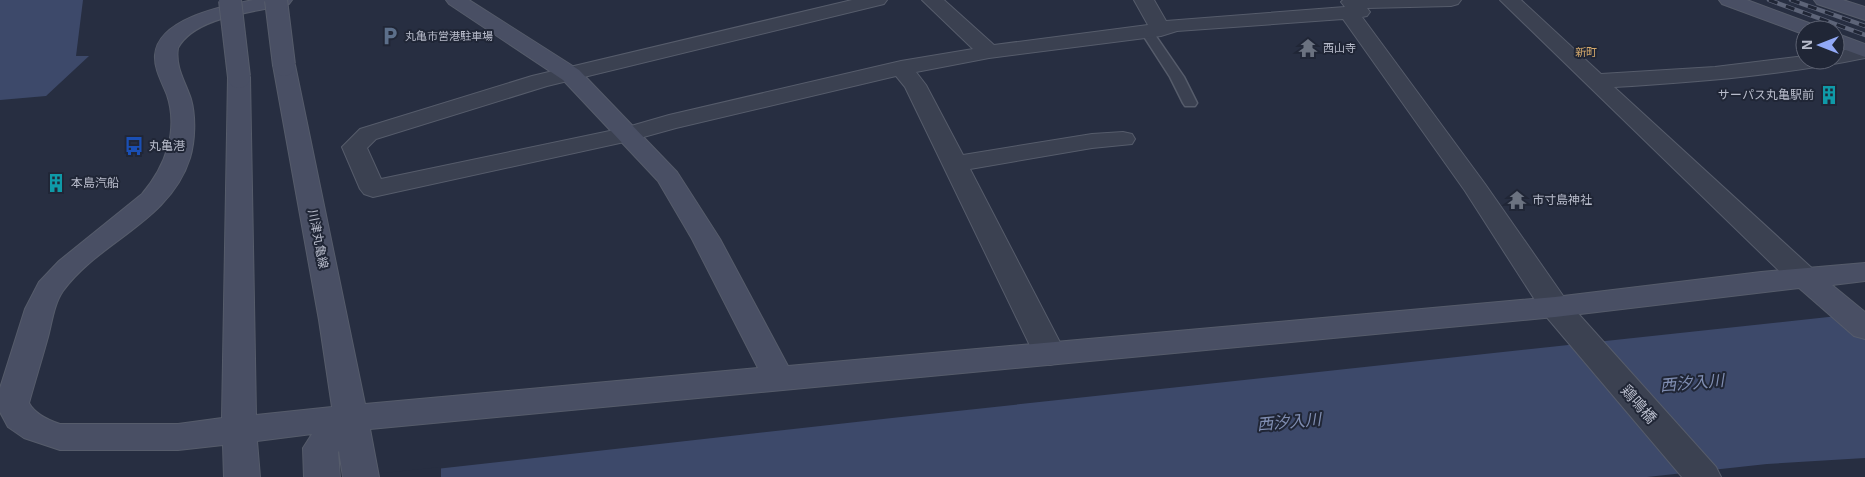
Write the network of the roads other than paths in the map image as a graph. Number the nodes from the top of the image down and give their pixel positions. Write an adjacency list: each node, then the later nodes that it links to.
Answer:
1 (230, 0): 35 (street, bridge)
2 (276, 0): 34 (street, 川津丸亀線, bridge)
3 (282, 0): 35 (street)
4 (456, 0): 22 (street)
5 (877, 0): 22 (street)
6 (932, 0): 18 (street)
7 (1144, 0): 15 (street)
8 (1451, 0): 12 (street)
9 (1510, 0): 23 (street)
10 (1729, 0): 14 (street)
11 (1824, 0): 13 (street)
12 (1350, 5): 15 (street); 30 (street, 鶏鳴橋)
13 (1865, 14)
14 (1795, 24)
15 (1154, 31): 18 (street); 24 (lane)
16 (1845, 44): 17 (street)
17 (1865, 51): 19 (street)
18 (989, 52): 21 (street)
19 (1845, 56)
20 (1795, 64): 23 (street)
21 (901, 68): 25 (street); 27 (street)
22 (570, 75): 25 (street); 25 (street)
23 (1595, 81): 29 (street)
24 (1190, 103)
25 (629, 134): 33 (street)
26 (1123, 139): 27 (street)
27 (954, 164): 32 (street)
28 (1865, 272): 29 (street)
29 (1805, 278): 30 (street); 31 (street)
30 (1555, 307): 32 (street); 39 (street, 鶏鳴橋)
31 (1857, 322)
32 (1050, 354): 33 (street)
33 (780, 379): 34 (street)
34 (351, 419): 35 (street); 36 (street); 37 (street, 川津丸亀線)
35 (239, 430): 38 (street)
36 (321, 463)
37 (361, 471)
38 (242, 477)
39 (1703, 477)

